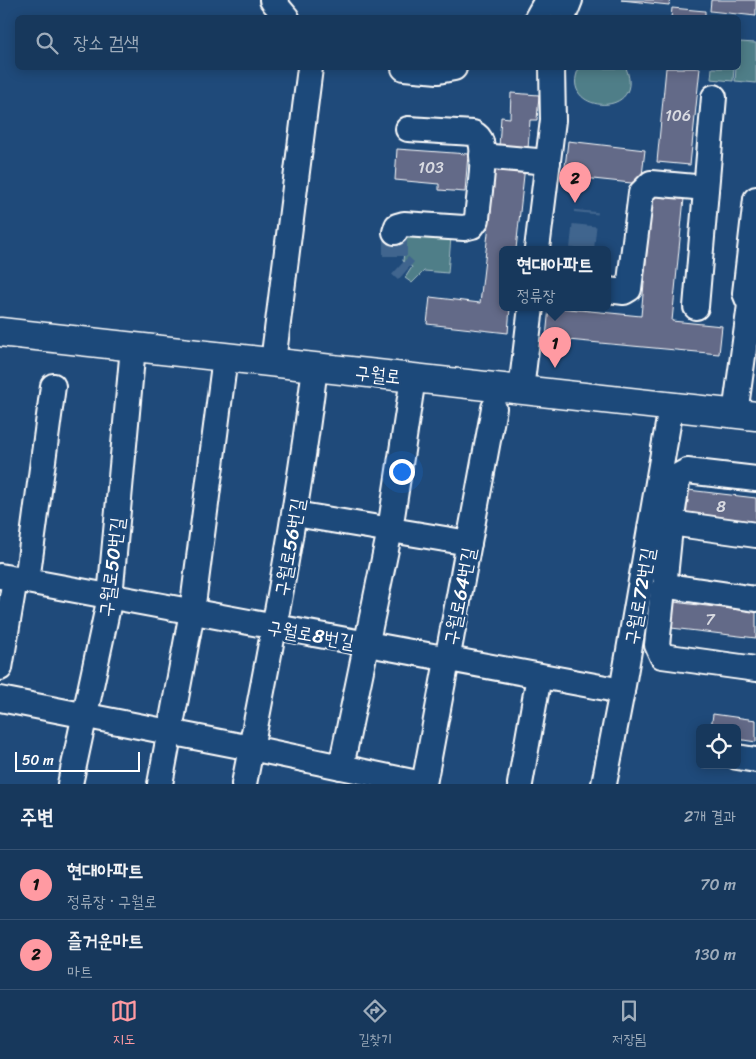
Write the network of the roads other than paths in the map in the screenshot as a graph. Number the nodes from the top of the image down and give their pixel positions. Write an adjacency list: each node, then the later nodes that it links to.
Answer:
1 (272, 0): 4 (street)
2 (547, 0): 5 (street)
3 (570, 0): 6 (street)
4 (284, 15)
5 (539, 15)
6 (564, 15)
7 (310, 70): 26 (street)
8 (427, 70): 9 (street)
9 (443, 70)
10 (552, 70): 14 (street)
11 (714, 97): 15 (street)
12 (408, 129): 13 (street)
13 (482, 156): 14 (street); 17 (street)
14 (548, 162): 18 (street)
15 (706, 188): 19 (street); 20 (street)
16 (756, 199): 21 (street)
17 (395, 232)
18 (538, 246)
19 (611, 290)
20 (696, 307)
21 (753, 307): 33 (street)
22 (531, 311): 30 (street)
23 (0, 332): 24 (main road, 구월로)
24 (134, 347): 25 (main road, 구월로); 42 (street, 구월로50번길)
25 (225, 358): 26 (main road, 구월로); 44 (street)
26 (273, 362): 27 (main road, 구월로)
27 (315, 368): 28 (main road, 구월로); 35 (street, 구월로56번길)
28 (413, 378): 30 (main road, 구월로); 37 (street)
29 (53, 386): 40 (street)
30 (521, 390): 31 (main road, 구월로)
31 (671, 407): 33 (main road, 구월로); 51 (street, 구월로72번길)
32 (494, 408): 39 (street, 구월로64번길)
33 (745, 415)
34 (756, 479): 36 (street)
35 (295, 514): 37 (street); 45 (street, 구월로56번길)
36 (678, 524): 38 (street); 41 (street)
37 (390, 530): 39 (street); 46 (street)
38 (756, 534)
39 (469, 543): 47 (street, 구월로64번길)
40 (14, 579): 42 (street, 구월로8번길); 48 (street)
41 (668, 586): 43 (street); 49 (street)
42 (110, 596): 44 (street, 구월로8번길); 53 (street, 구월로50번길)
43 (756, 599)
44 (192, 612): 45 (street, 구월로8번길); 54 (street)
45 (275, 627): 46 (street, 구월로8번길); 55 (street, 구월로56번길)
46 (366, 644): 47 (street, 구월로8번길); 58 (street)
47 (447, 659): 50 (street, 구월로8번길); 62 (street, 구월로64번길)
48 (0, 668)
49 (756, 669)
50 (540, 676): 51 (street, 구월로8번길); 63 (street)
51 (622, 692): 64 (street, 구월로72번길)
52 (0, 699): 53 (street)
53 (84, 717): 54 (street); 59 (street, 구월로50번길)
54 (168, 732): 55 (street); 60 (street)
55 (251, 748): 58 (street); 61 (street, 구월로56번길)
56 (741, 758): 57 (street)
57 (756, 760)
58 (341, 767): 62 (street)
59 (70, 784)
60 (160, 784)
61 (244, 784)
62 (422, 784)
63 (520, 784)
64 (604, 784)

